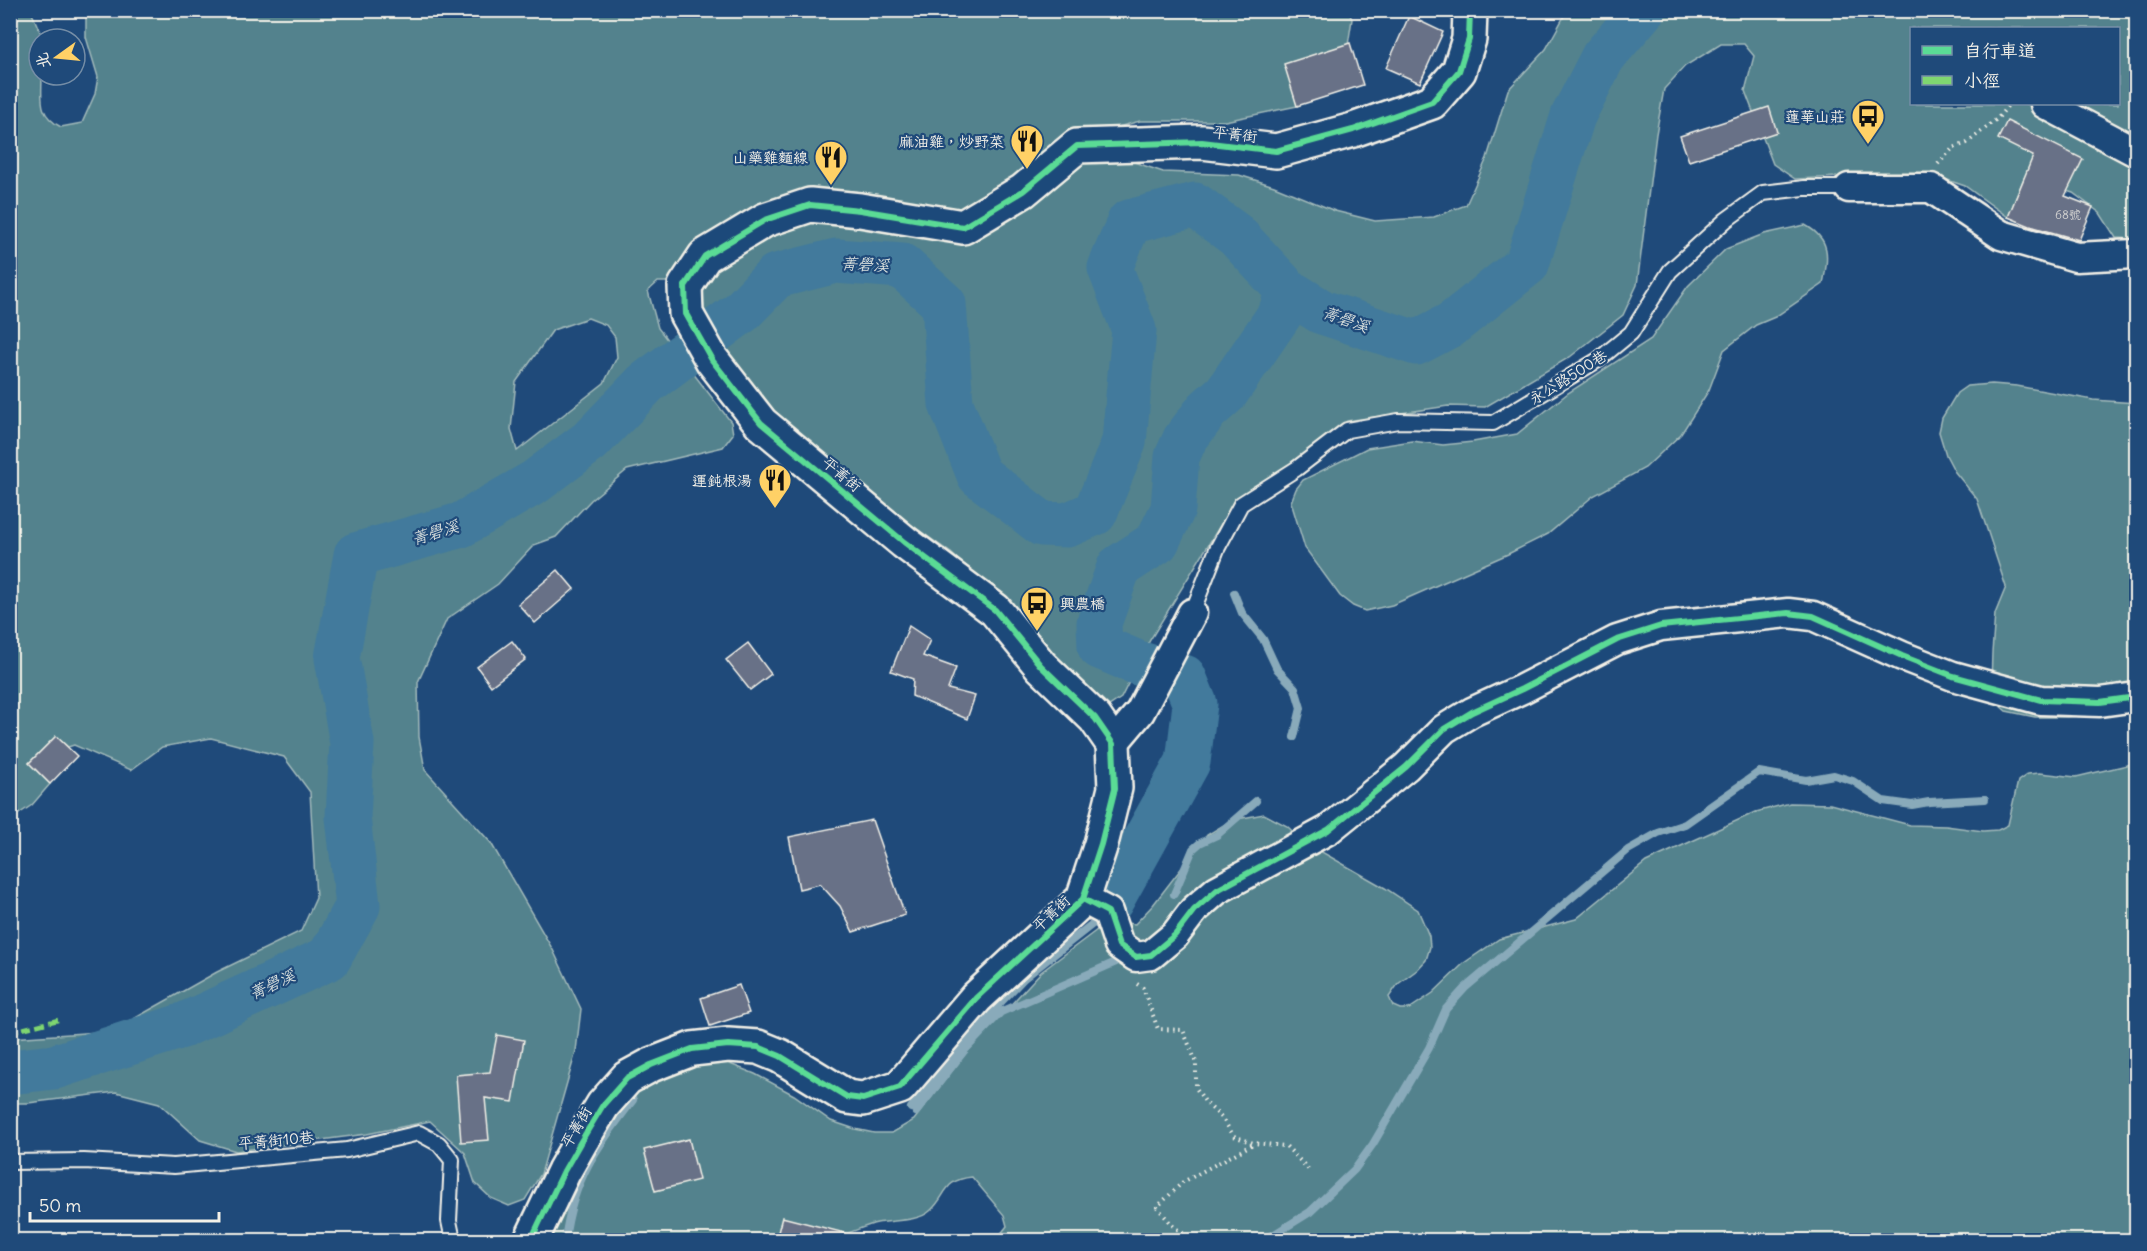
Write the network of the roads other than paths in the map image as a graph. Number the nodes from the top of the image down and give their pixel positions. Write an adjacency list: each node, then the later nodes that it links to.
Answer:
1 (1470, 10): 8 (street, 平菁街)
2 (2047, 105): 3 (street)
3 (2136, 152)
4 (1849, 188): 5 (street, 永公路500巷); 6 (lane, 永公路500巷)
5 (2136, 254)
6 (1192, 613): 8 (street)
7 (2136, 697): 9 (street)
8 (1113, 744): 9 (street, 平菁街)
9 (1083, 899): 12 (street, 平菁街)
10 (10, 1162): 11 (lane, 平菁街10巷)
11 (453, 1240)
12 (531, 1240)

